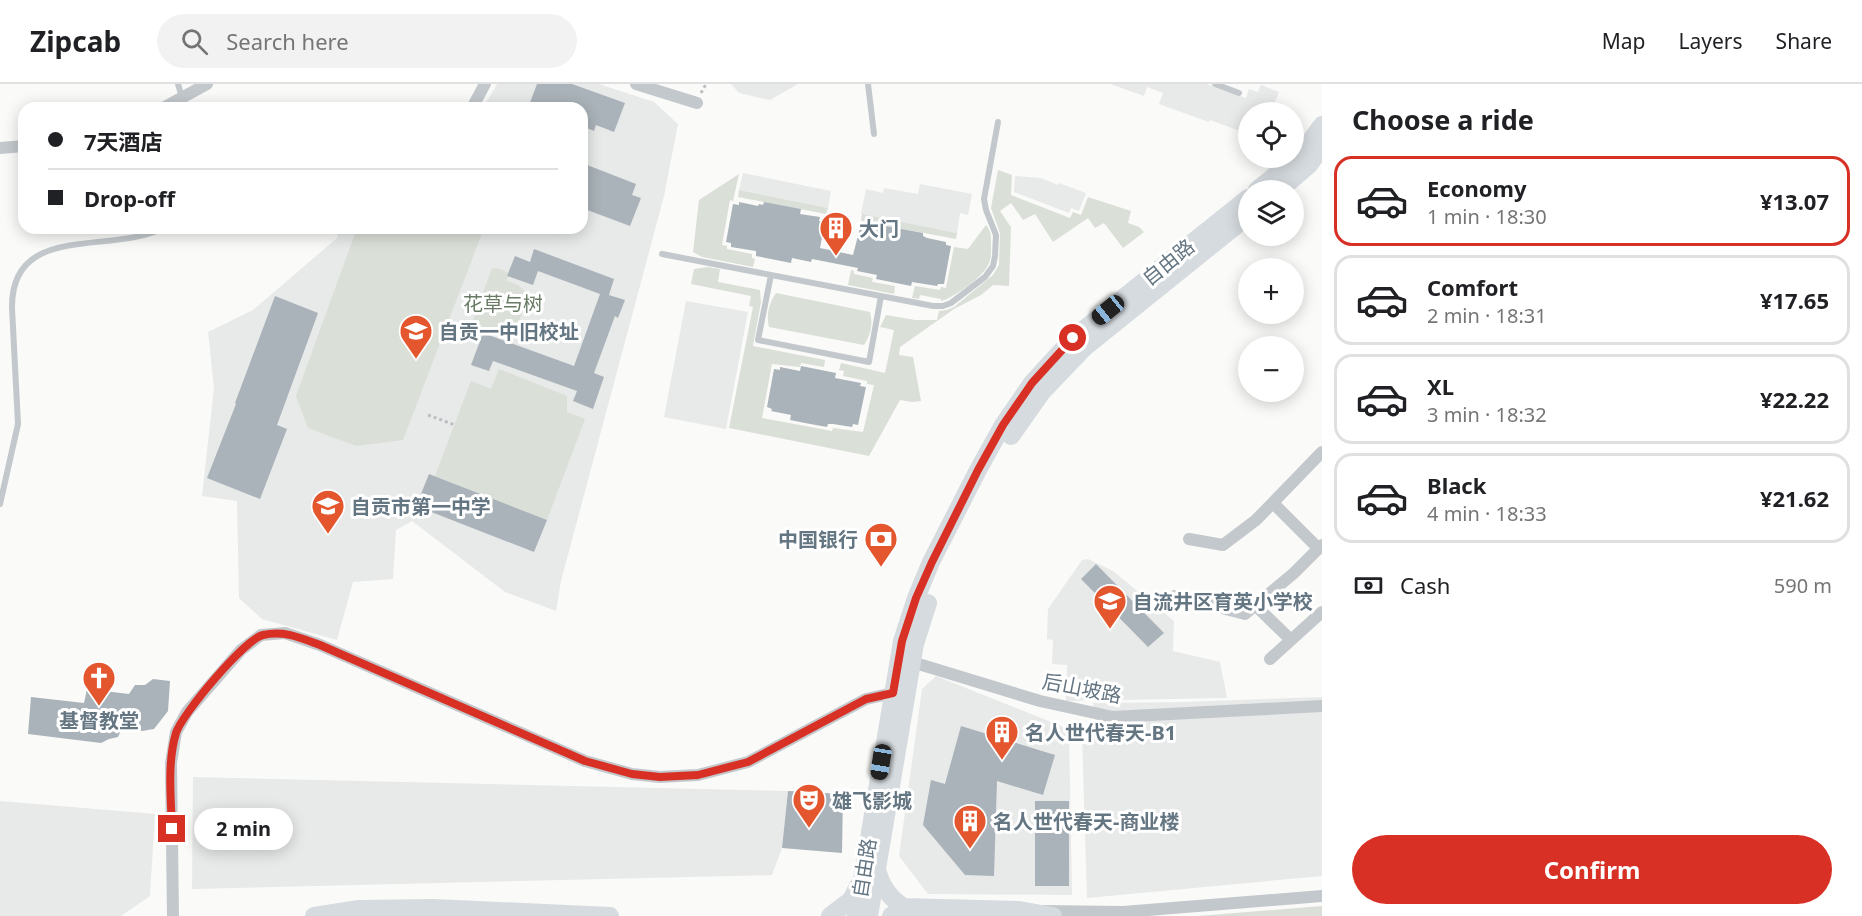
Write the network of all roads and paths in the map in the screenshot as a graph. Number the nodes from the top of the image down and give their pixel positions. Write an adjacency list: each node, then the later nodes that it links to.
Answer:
1 (178, 84): 8 (lane)
2 (207, 84): 9 (street)
3 (485, 84): 10 (street)
4 (636, 84): 11 (street)
5 (868, 84): 14 (lane)
6 (1215, 84): 7 (lane)
7 (1239, 93)
8 (184, 102)
9 (185, 102)
10 (475, 102)
11 (697, 103)
12 (998, 122): 25 (lane)
13 (1322, 125): 18 (main road)
14 (874, 134)
15 (18, 146): 17 (street)
16 (1322, 147): 19 (main road)
17 (0, 148)
18 (1269, 180)
19 (1292, 180)
20 (1238, 206): 39 (main road, 自由路)
21 (1238, 224): 38 (main road, 自由路)
22 (148, 234): 30 (lane)
23 (662, 254): 24 (lane)
24 (771, 275): 25 (lane); 25 (lane)
25 (881, 296)
26 (428, 415): 27 (path)
27 (454, 425)
28 (1322, 452): 29 (street)
29 (1272, 503): 31 (street); 32 (street)
30 (0, 504)
31 (1189, 539)
32 (1320, 546): 34 (street)
33 (1174, 596): 34 (street)
34 (1255, 605): 36 (street)
35 (1322, 612): 36 (street)
36 (1291, 640): 37 (street)
37 (1270, 659)
38 (912, 662): 40 (street, 后山坡路); 41 (main road, 自由路)
39 (893, 693): 42 (main road, 自由路); 46 (street)
40 (1322, 706)
41 (877, 867): 45 (main road); 51 (main road, 自由路)
42 (862, 879): 49 (main road); 50 (main road, 自由路)
43 (1322, 896): 44 (street)
44 (1019, 910): 45 (main road); 52 (main road)
45 (897, 912)
46 (173, 916)
47 (314, 916): 48 (main road)
48 (610, 916)
49 (830, 916)
50 (856, 916)
51 (870, 916)
52 (1053, 916)

